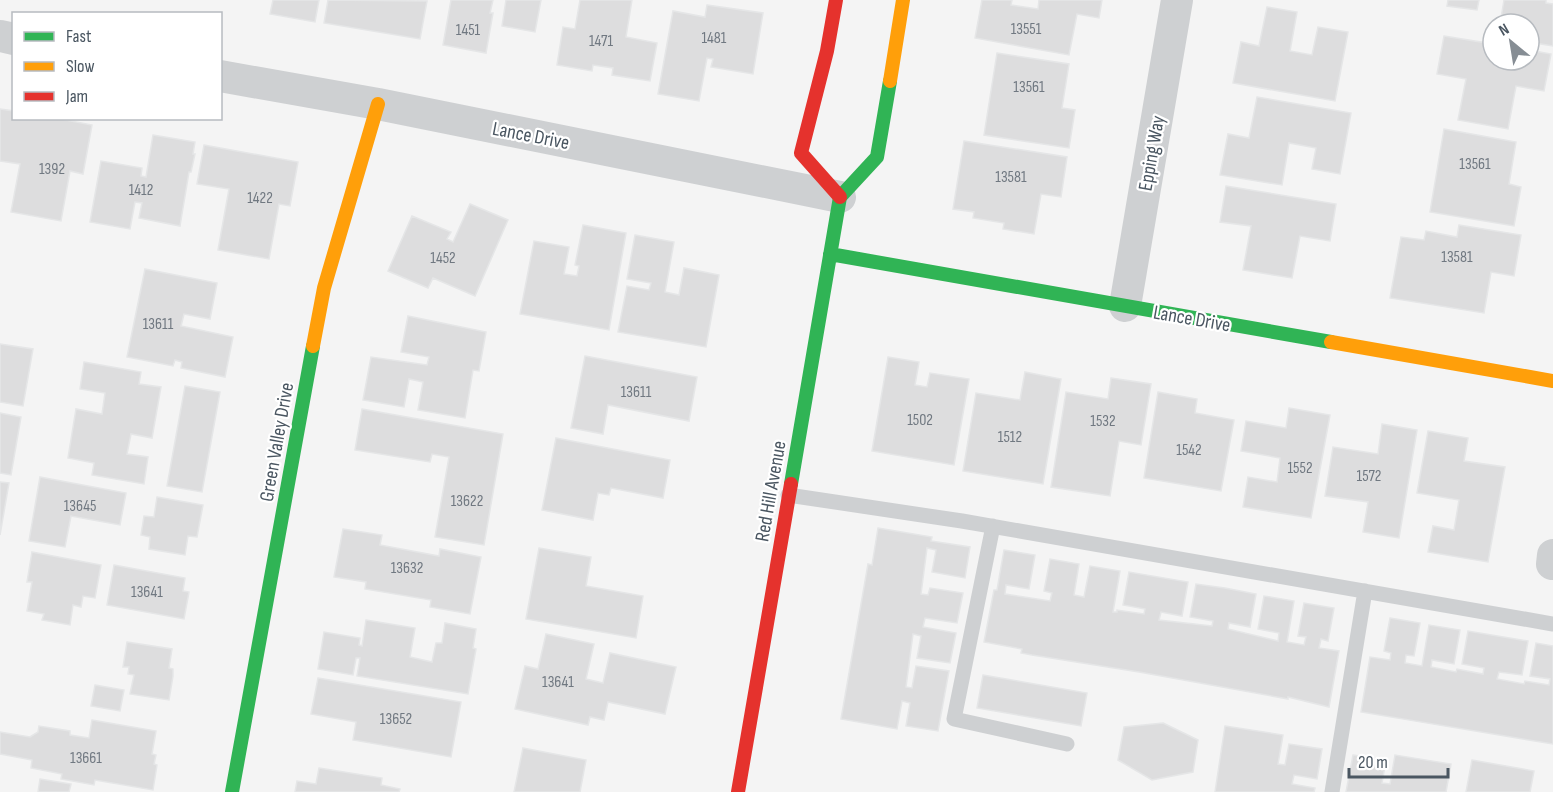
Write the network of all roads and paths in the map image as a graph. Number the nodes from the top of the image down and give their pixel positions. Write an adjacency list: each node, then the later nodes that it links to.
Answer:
1 (836, 0): 6 (street)
2 (903, 0): 6 (street)
3 (1177, 0): 8 (street, Epping Way)
4 (222, 76): 5 (street, Lance Drive)
5 (378, 104): 6 (street, Lance Drive); 15 (street, Green Valley Drive)
6 (840, 197): 7 (street, Red Hill Avenue)
7 (830, 254): 8 (street, Lance Drive); 10 (street, Red Hill Avenue)
8 (1125, 306): 9 (street, Lance Drive)
9 (1553, 381)
10 (788, 495): 11 (lane); 16 (street, Red Hill Avenue)
11 (993, 526): 12 (lane); 14 (lane)
12 (1365, 591): 13 (lane); 17 (lane)
13 (1553, 624)
14 (1067, 744)
15 (232, 792)
16 (738, 792)
17 (1332, 792)

